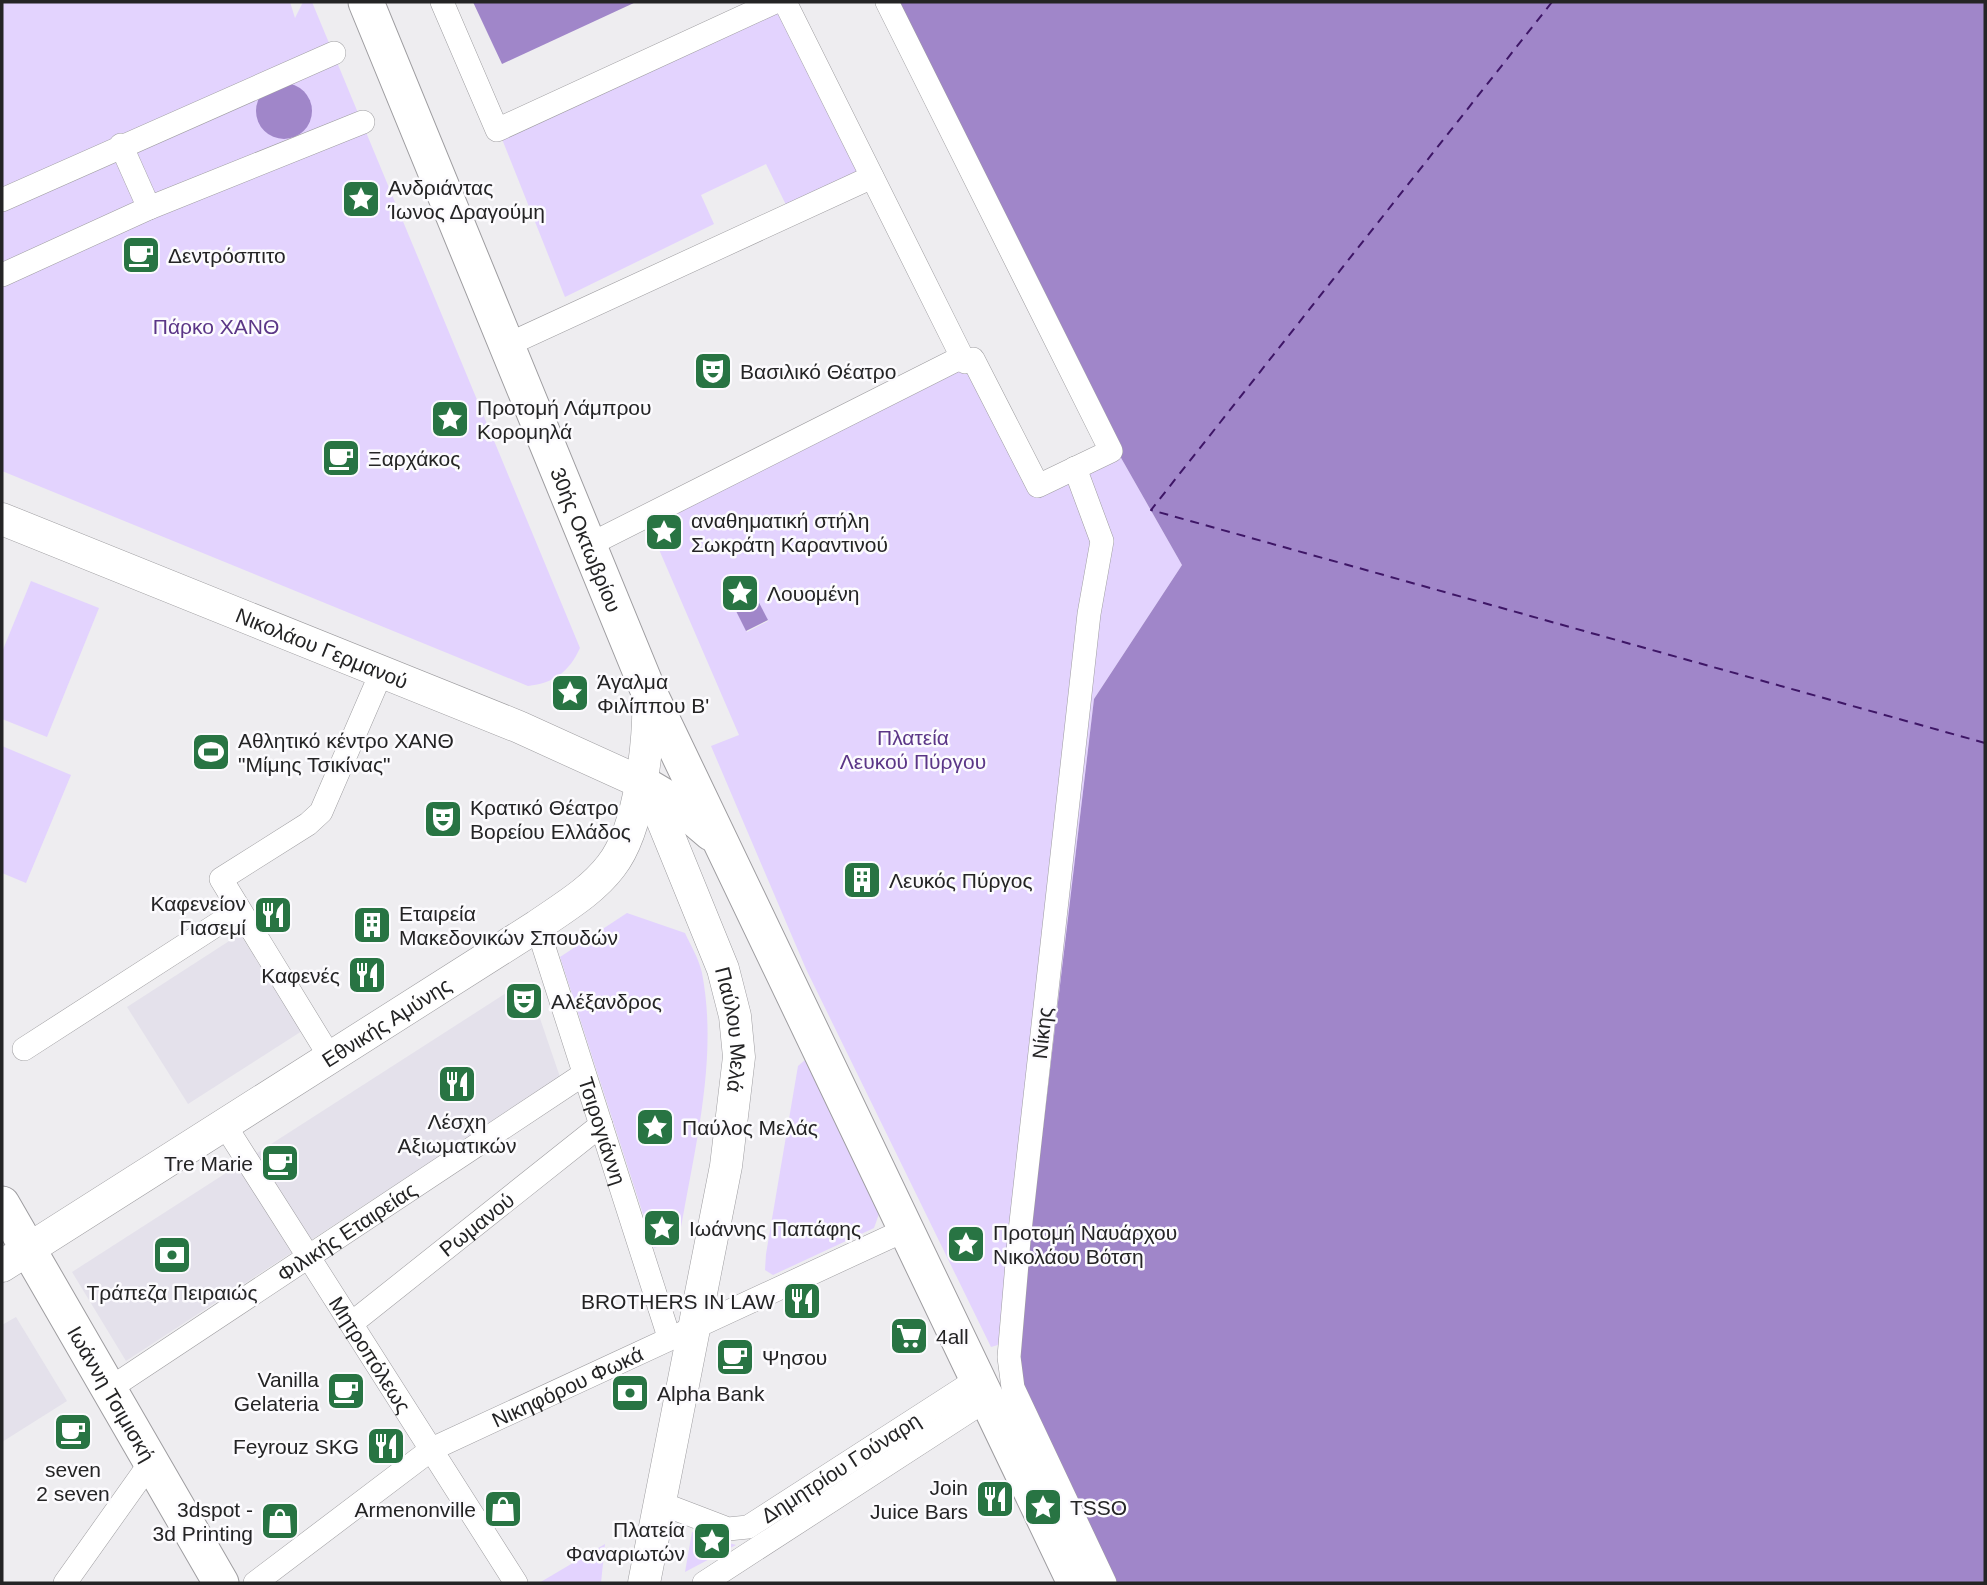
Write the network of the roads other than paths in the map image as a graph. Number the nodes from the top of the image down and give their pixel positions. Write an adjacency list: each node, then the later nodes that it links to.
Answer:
1 (366, 2): 13 (main road, 30ής Οκτωβρίου)
2 (442, 2): 3 (street)
3 (775, 2)
4 (785, 2): 9 (street)
5 (887, 2): 15 (street)
6 (334, 53): 8 (street)
7 (363, 122): 11 (street)
8 (121, 145): 10 (street); 11 (street)
9 (872, 177): 13 (street); 14 (street)
10 (2, 200)
11 (149, 208): 12 (street)
12 (2, 275)
13 (507, 345): 17 (main road, 30ής Οκτωβρίου)
14 (962, 357): 15 (street); 17 (street)
15 (1075, 468): 47 (street, Νίκης)
16 (2, 519): 18 (main road, Νικολάου Γερμανού)
17 (589, 545): 19 (main road, 30ής Οκτωβρίου)
18 (382, 671): 20 (main road, Νικολάου Γερμανού); 22 (street)
19 (648, 690): 20 (main road, Εθνικής Αμύνης); 21 (main road)
20 (640, 782): 21 (main road); 23 (main road, Εθνικής Αμύνης); 34 (main road, Παύλου Μελά)
21 (720, 843): 30 (main road)
22 (239, 911): 24 (street); 25 (street)
23 (537, 926): 25 (main road, Εθνικής Αμύνης); 26 (street, Τσιρογιάννη)
24 (24, 1049)
25 (330, 1057): 27 (main road, Εθνικής Αμύνης)
26 (584, 1074): 28 (street, Τσιρογιάννη); 32 (street, Φιλικής Εταιρείας)
27 (224, 1125): 31 (main road, Εθνικής Αμύνης); 32 (street, Μητροπόλεως)
28 (601, 1125): 33 (street, Ρωμανού); 34 (street, Τσιρογιάννη)
29 (2, 1205): 31 (main road, Ιωάννη Τσιμισκή)
30 (905, 1230): 34 (street, Νικηφόρου Φωκά); 36 (main road)
31 (15, 1257): 35 (main road, Ιωάννη Τσιμισκή)
32 (311, 1257): 33 (street, Μητροπόλεως); 35 (street, Φιλικής Εταιρείας)
33 (352, 1323): 37 (street, Μητροπόλεως)
34 (682, 1331): 37 (street, Νικηφόρου Φωκά); 39 (main road, Παύλου Μελά)
35 (109, 1389): 38 (main road, Ιωάννη Τσιμισκή)
36 (981, 1390): 39 (street, Δημητρίου Γούναρη); 45 (street, Δημητρίου Γούναρη); 46 (main road)
37 (432, 1449): 42 (street, Νικηφόρου Φωκά); 43 (street, Μητροπόλεως)
38 (151, 1462): 40 (street); 41 (main road, Ιωάννη Τσιμισκή)
39 (660, 1503): 44 (main road, Παύλου Μελά)
40 (65, 1583)
41 (221, 1583)
42 (256, 1583)
43 (516, 1583)
44 (644, 1583)
45 (704, 1583)
46 (1075, 1583)
47 (1105, 1583)

